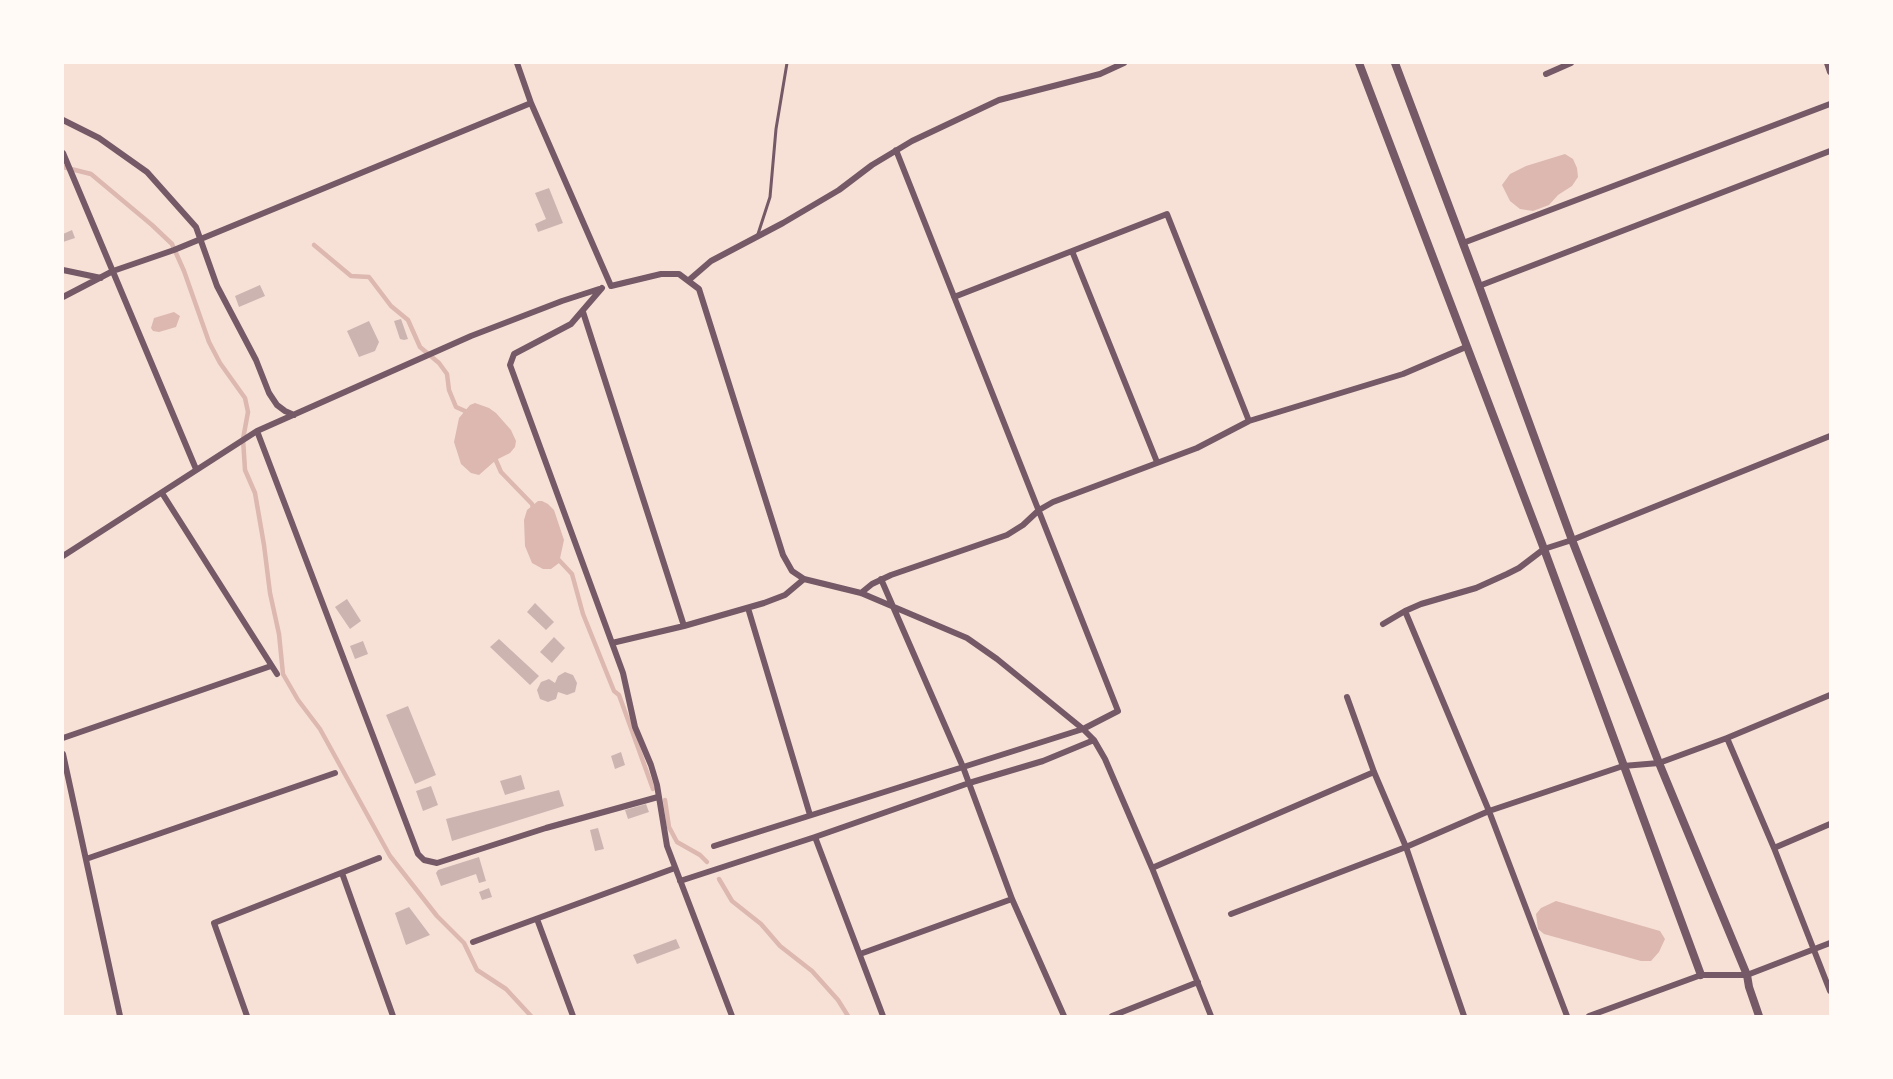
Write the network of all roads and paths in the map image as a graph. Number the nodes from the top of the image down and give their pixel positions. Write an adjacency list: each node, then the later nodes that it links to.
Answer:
1 (517, 63): 10 (street)
2 (787, 63): 16 (lane)
3 (1124, 63): 13 (street)
4 (1359, 63): 30 (street)
5 (1395, 63): 18 (street)
6 (1571, 63): 9 (street)
7 (1827, 63): 8 (street)
8 (1830, 72)
9 (1546, 74)
10 (531, 103): 17 (street); 24 (street)
11 (1830, 104): 18 (street)
12 (63, 120): 17 (street)
13 (896, 150): 16 (street); 28 (street)
14 (1830, 151): 25 (street)
15 (63, 153): 21 (street)
16 (758, 236): 23 (street)
17 (200, 239): 21 (street); 31 (street)
18 (1463, 243): 25 (street)
19 (1072, 251): 28 (street); 32 (street); 35 (street)
20 (63, 270): 22 (street)
21 (113, 271): 22 (street); 36 (street)
22 (101, 278): 27 (street)
23 (688, 279): 24 (street); 42 (street)
24 (611, 286): 26 (street)
25 (1479, 286): 39 (street)
26 (602, 288): 29 (street); 31 (street)
27 (63, 297)
28 (954, 297): 38 (street)
29 (583, 312): 49 (street); 50 (street)
30 (1466, 347): 32 (street); 40 (street)
31 (294, 415): 33 (street)
32 (1249, 421): 35 (street)
33 (257, 431): 36 (street); 66 (street)
34 (1830, 436): 39 (street)
35 (1157, 462): 38 (street)
36 (196, 469): 37 (street)
37 (162, 493): 41 (street); 51 (street)
38 (1039, 510): 43 (street); 55 (street)
39 (1572, 540): 40 (street); 60 (street)
40 (1544, 549): 47 (street); 61 (street)
41 (63, 556)
42 (804, 579): 44 (street); 46 (street)
43 (881, 579): 44 (street); 45 (street)
44 (861, 593): 45 (street)
45 (894, 607): 55 (street); 62 (street)
46 (748, 608): 49 (street); 68 (street)
47 (1405, 611): 48 (street); 67 (street)
48 (1383, 624)
49 (684, 626): 50 (street)
50 (612, 643): 66 (street)
51 (271, 666): 52 (street); 56 (street)
52 (277, 674)
53 (1830, 695): 57 (street)
54 (1347, 697): 63 (street)
55 (1083, 729): 58 (street); 62 (street)
56 (63, 738)
57 (1728, 738): 60 (street); 73 (street)
58 (1094, 740): 65 (street); 77 (street)
59 (63, 754): 75 (street)
60 (1659, 763): 61 (street); 88 (street)
61 (1623, 766): 67 (street); 87 (street)
62 (963, 767): 65 (street); 68 (street)
63 (1374, 772): 72 (street); 77 (street)
64 (335, 773): 75 (street)
65 (969, 783): 70 (street); 80 (street)
66 (658, 797): 76 (street)
67 (1489, 811): 72 (street); 101 (street)
68 (810, 815): 71 (street)
69 (1830, 824): 73 (street)
70 (815, 837): 79 (street); 86 (street)
71 (714, 846)
72 (1406, 847): 81 (street); 100 (street)
73 (1774, 848): 85 (street)
74 (379, 858): 78 (street)
75 (86, 859): 91 (street)
76 (675, 868): 79 (street); 82 (street)
77 (1152, 868): 89 (street)
78 (342, 873): 92 (street); 93 (street)
79 (680, 881): 95 (street)
80 (1012, 899): 86 (street); 97 (street)
81 (1231, 914)
82 (537, 919): 83 (street); 94 (street)
83 (473, 942)
84 (1830, 943): 85 (street)
85 (1814, 950): 88 (street); 90 (street)
86 (860, 954): 96 (street)
87 (1701, 975): 88 (street); 102 (street)
88 (1747, 975): 103 (street)
89 (1198, 982): 98 (street); 99 (street)
90 (1830, 991)
91 (120, 1016)
92 (247, 1016)
93 (393, 1016)
94 (573, 1016)
95 (732, 1016)
96 (883, 1016)
97 (1064, 1016)
98 (1112, 1016)
99 (1211, 1016)
100 (1464, 1016)
101 (1567, 1016)
102 (1589, 1016)
103 (1759, 1016)

